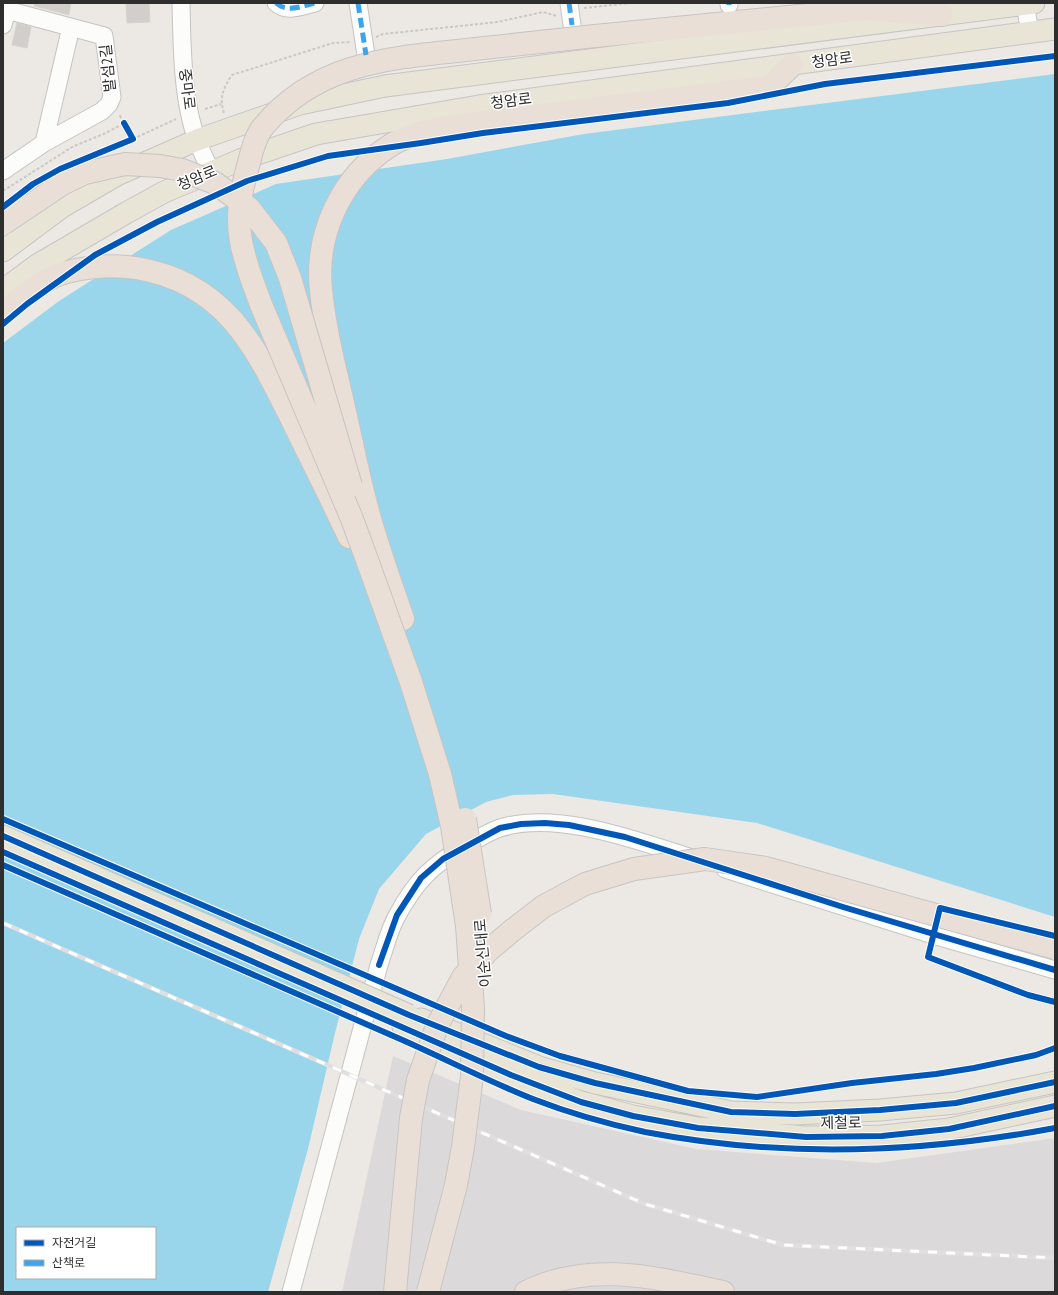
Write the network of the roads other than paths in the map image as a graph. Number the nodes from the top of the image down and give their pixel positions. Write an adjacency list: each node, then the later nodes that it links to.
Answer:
1 (181, 3): 14 (street, 중마로)
2 (276, 3): 3 (street)
3 (315, 3)
4 (358, 3): 12 (street)
5 (1028, 3): 6 (main road, 청암로); 11 (street)
6 (975, 7): 8 (main road, 청암로)
7 (4, 15): 9 (street, 발섬2길)
8 (942, 15): 14 (main road, 청암로); 22 (highway, bridge)
9 (71, 27): 15 (street); 15 (street, 발섬2길)
10 (1055, 29): 11 (main road, 청암로)
11 (1030, 32): 13 (main road, 청암로)
12 (365, 48)
13 (792, 65): 17 (main road, 청암로); 22 (highway)
14 (197, 140): 17 (street, 중마로); 19 (main road, 청암로)
15 (44, 143): 16 (street, 발섬2길)
16 (3, 171)
17 (211, 171): 20 (main road, 청암로)
18 (3, 223): 22 (highway, bridge)
19 (3, 251)
20 (3, 290)
21 (3, 312): 22 (highway, bridge)
22 (395, 620): 34 (highway, 이순신대로, bridge); 35 (highway, 이순신대로, bridge)
23 (3, 836): 29 (main road, bridge)
24 (3, 852): 29 (main road)
25 (1055, 948): 33 (highway, bridge)
26 (1032, 965): 27 (street); 28 (street); 32 (street)
27 (1055, 970)
28 (1055, 977)
29 (406, 1021): 30 (main road, 제철로); 31 (main road, 제철로)
30 (1055, 1081)
31 (1055, 1106)
32 (291, 1292)
33 (395, 1292)
34 (428, 1292)
35 (443, 1292)
36 (526, 1292): 37 (highway)
37 (722, 1292)

